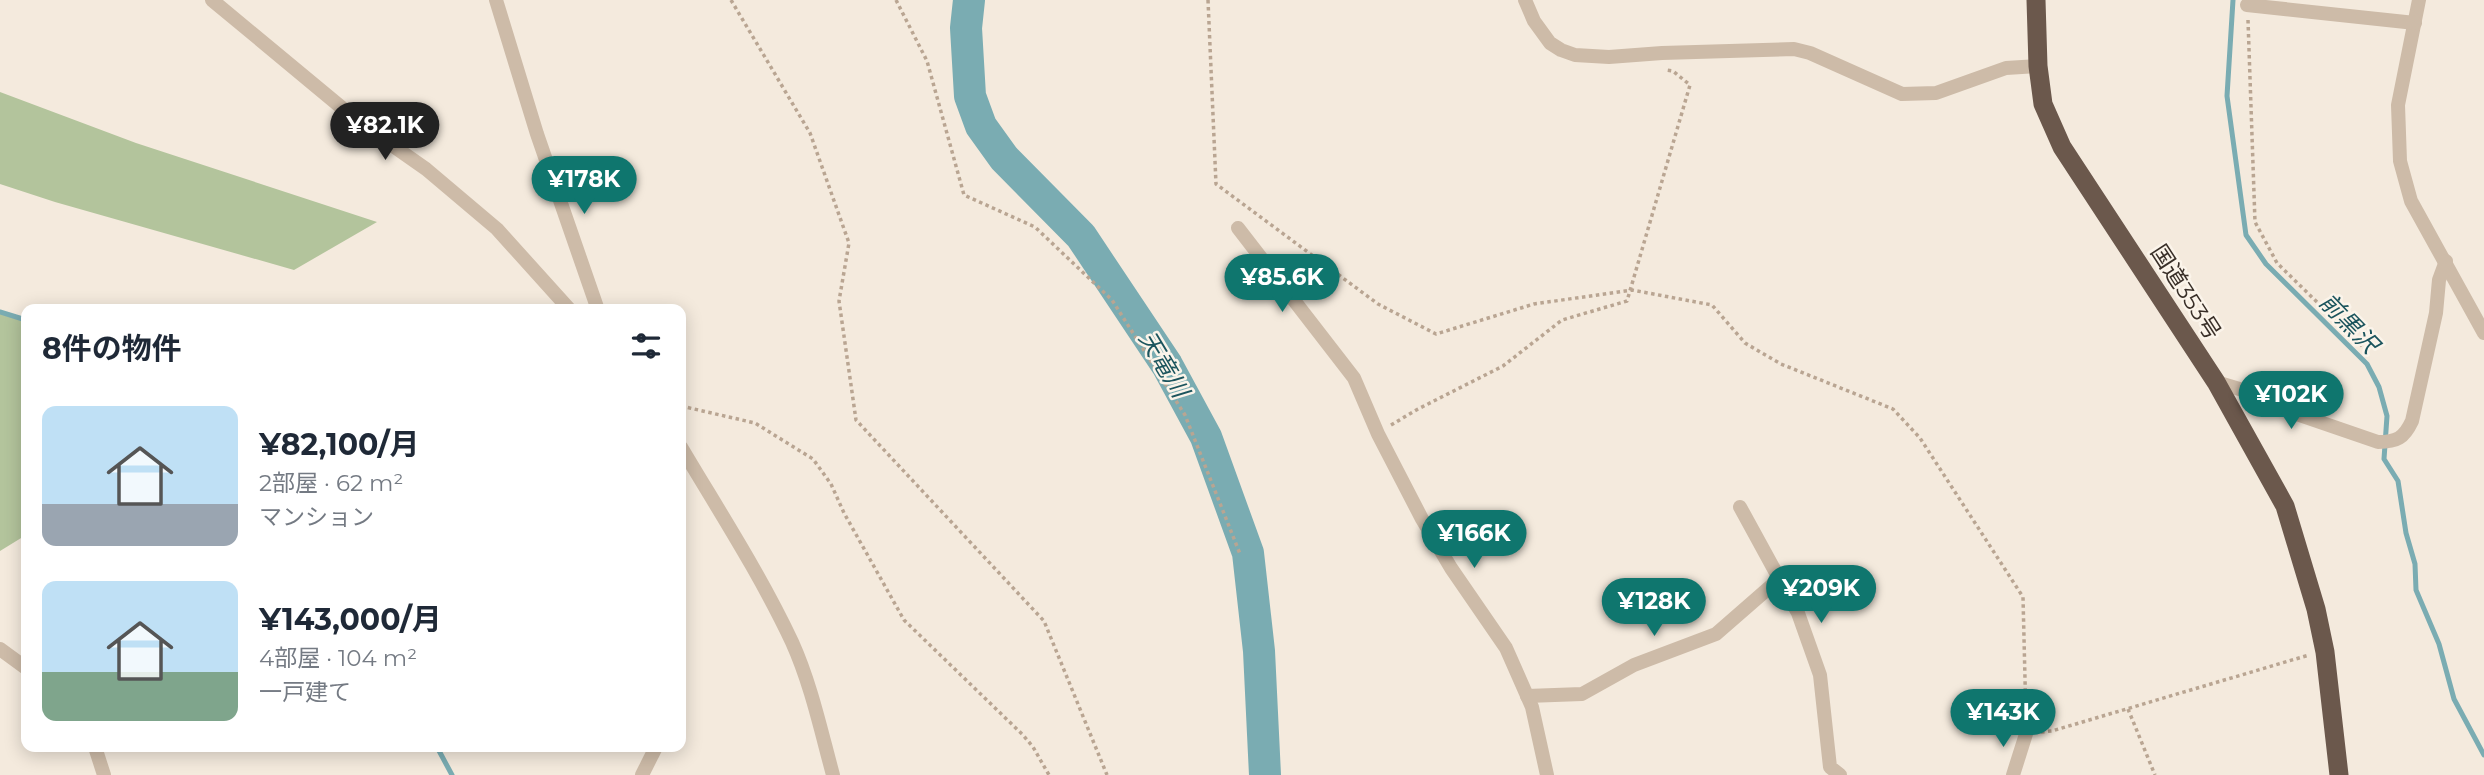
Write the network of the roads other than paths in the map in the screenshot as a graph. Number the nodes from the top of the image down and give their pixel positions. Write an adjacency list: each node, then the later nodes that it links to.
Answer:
1 (212, 0): 11 (street)
2 (496, 0): 12 (street)
3 (1525, 0): 8 (street)
4 (2036, 0): 8 (highway, 国道353号)
5 (2419, 0): 7 (street)
6 (2247, 5): 7 (street)
7 (2415, 23): 10 (street)
8 (2038, 66): 14 (highway, 国道353号)
9 (1238, 228): 20 (street)
10 (2446, 261): 13 (street); 14 (street)
11 (565, 304)
12 (596, 304)
13 (2484, 333)
14 (2216, 382): 30 (highway, 国道353号)
15 (686, 455): 26 (street)
16 (1740, 507): 17 (street)
17 (1779, 579): 20 (street); 28 (street)
18 (0, 649): 19 (street)
19 (21, 664)
20 (1527, 696): 27 (street)
21 (2026, 734): 29 (street)
22 (97, 752): 24 (street)
23 (654, 752): 25 (street)
24 (104, 775)
25 (642, 775)
26 (833, 775)
27 (1547, 775)
28 (1840, 775)
29 (2014, 775)
30 (2340, 775)

